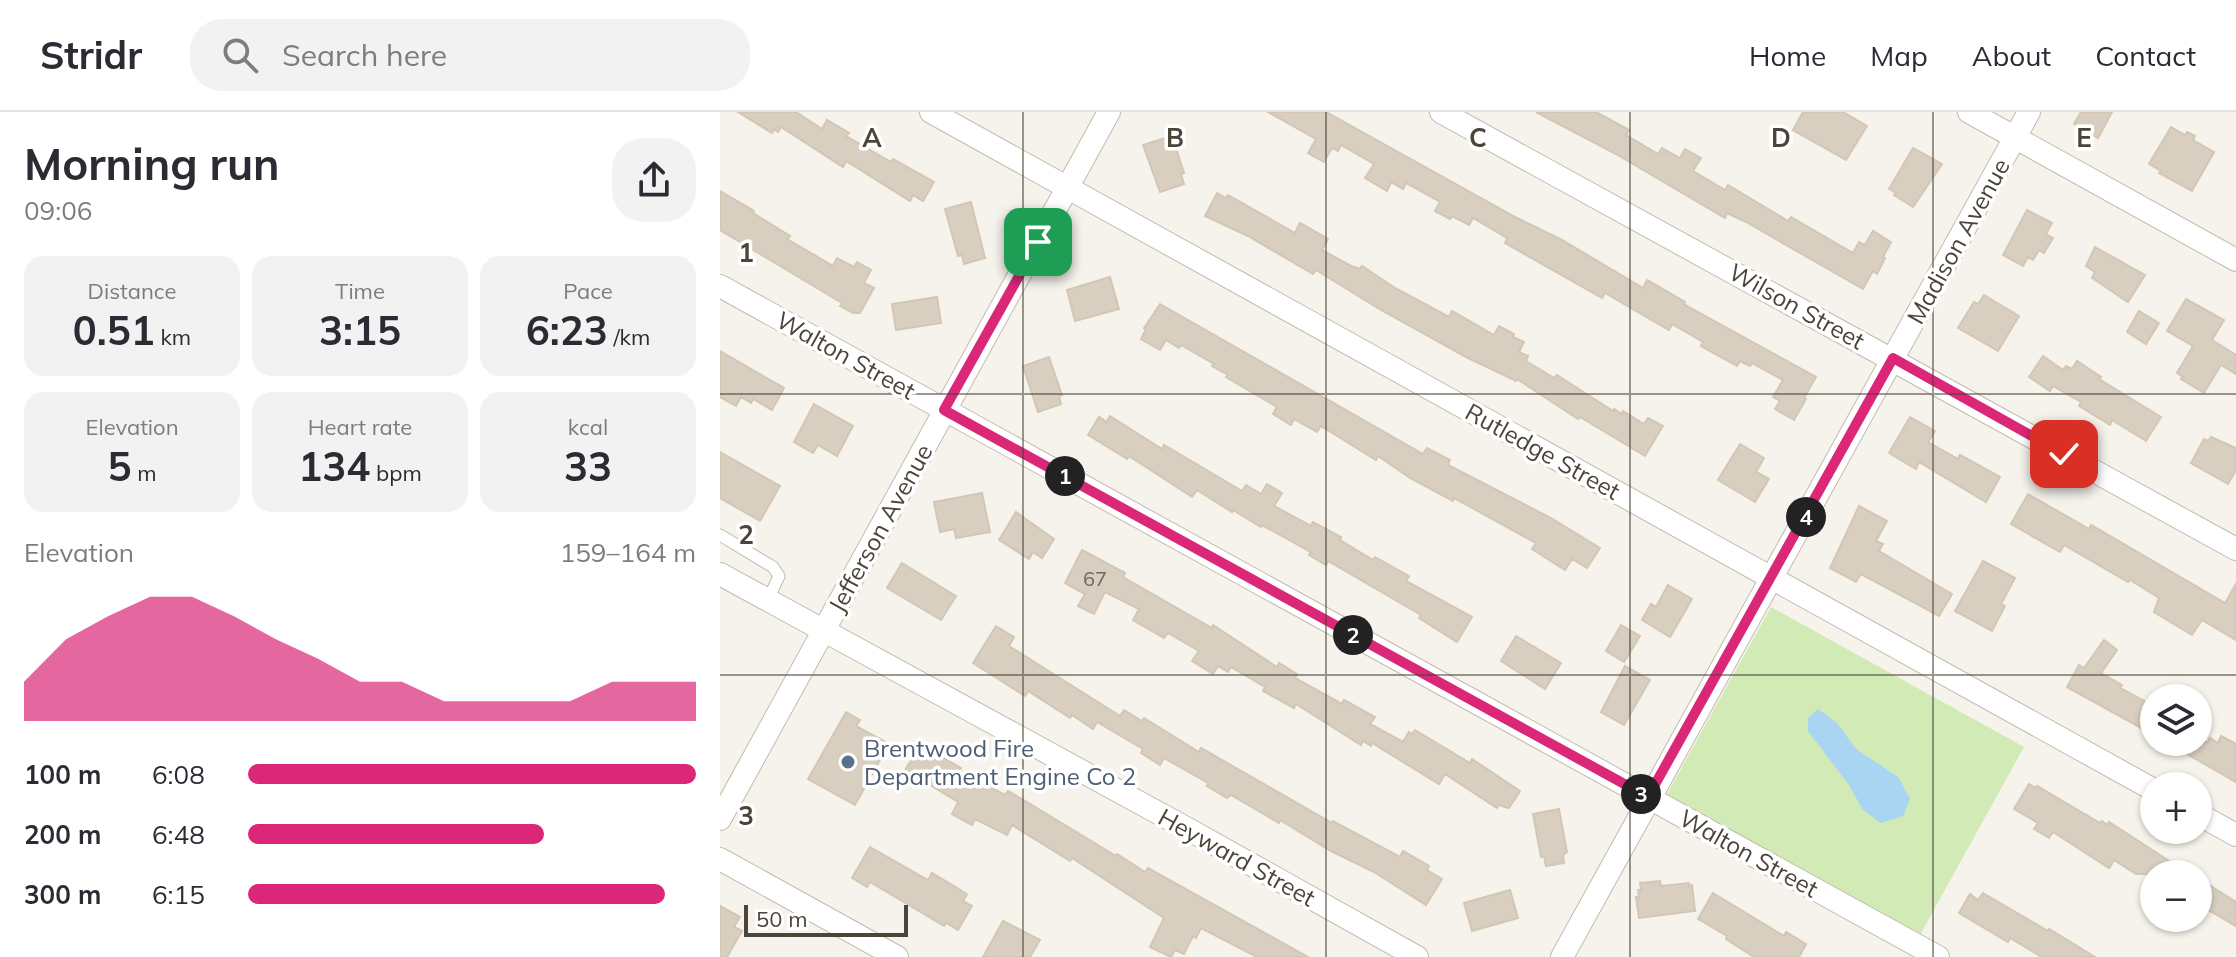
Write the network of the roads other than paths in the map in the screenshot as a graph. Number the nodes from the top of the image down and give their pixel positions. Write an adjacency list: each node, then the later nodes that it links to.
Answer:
1 (931, 112): 7 (street, Rutledge Street)
2 (1109, 112): 7 (street, Jefferson Avenue)
3 (1441, 112): 10 (street, Wilson Street)
4 (1969, 112): 6 (street)
5 (2029, 112): 6 (street, Madison Avenue)
6 (2015, 138): 8 (street); 10 (street, Madison Avenue)
7 (1067, 187): 11 (street, Jefferson Avenue); 15 (street, Rutledge Street)
8 (2236, 260)
9 (720, 286): 11 (street, Walton Street)
10 (1893, 358): 13 (street, Wilson Street); 15 (street, Madison Avenue)
11 (944, 410): 17 (street, Jefferson Avenue); 19 (street, Walton Street)
12 (720, 535): 16 (lane)
13 (2236, 549)
14 (720, 574): 16 (street, Heyward Street)
15 (1772, 578): 18 (street, Rutledge Street); 19 (street, Madison Avenue)
16 (768, 600): 17 (street, Heyward Street)
17 (824, 631): 20 (street, Jefferson Avenue); 25 (street, Heyward Street)
18 (2140, 782)
19 (1648, 797): 26 (street, Madison Avenue); 27 (street, Walton Street)
20 (720, 819)
21 (2212, 822): 22 (street)
22 (2236, 835)
23 (720, 859): 24 (street)
24 (897, 957)
25 (1417, 957)
26 (1562, 957)
27 (1938, 957)

